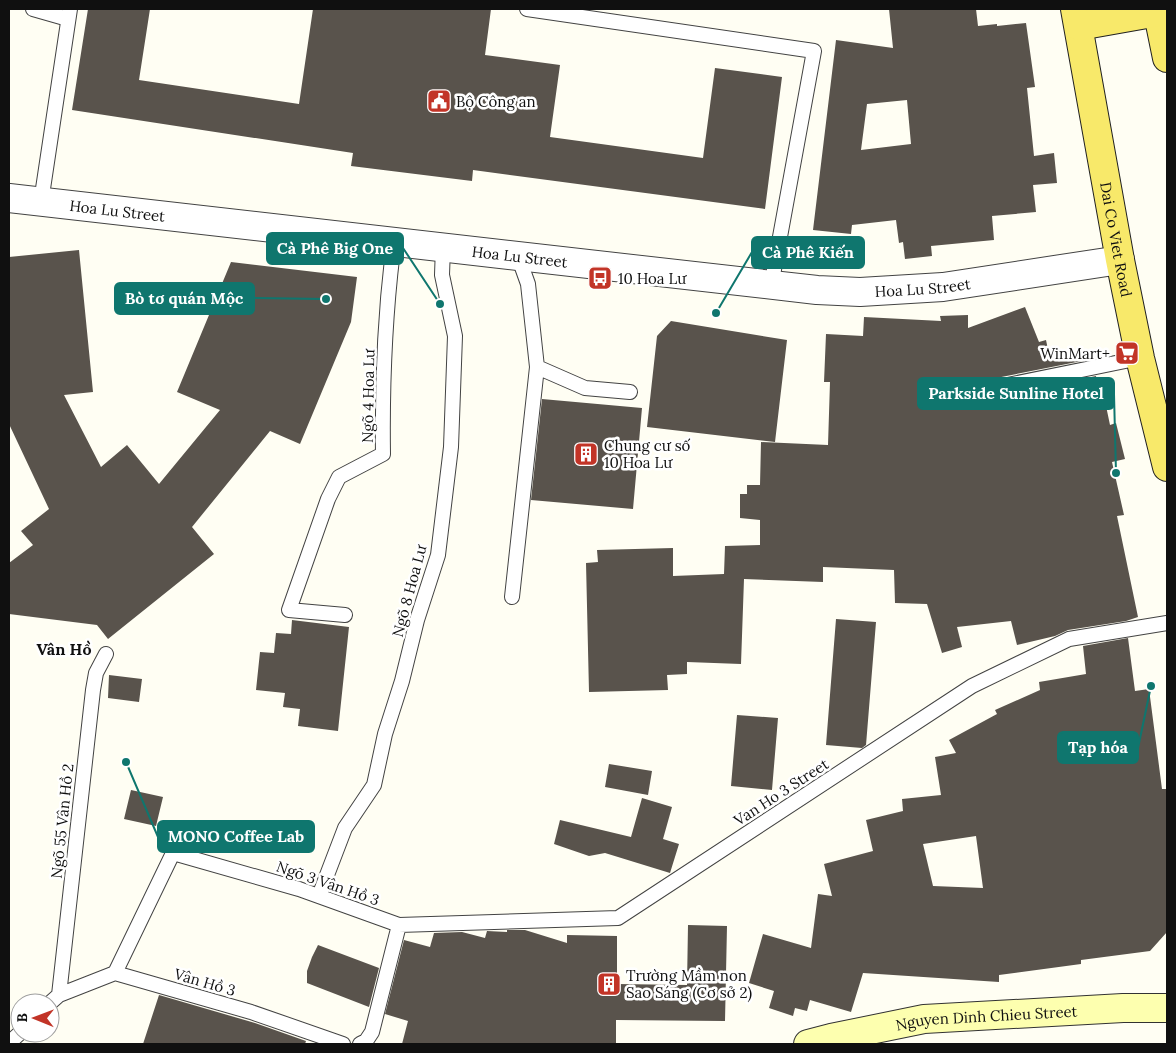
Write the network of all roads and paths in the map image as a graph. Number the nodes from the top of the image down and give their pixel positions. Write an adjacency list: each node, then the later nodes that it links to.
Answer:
1 (33, 9): 4 (lane)
2 (527, 9): 13 (lane)
3 (1157, 10): 5 (main road); 6 (main road)
4 (69, 14): 8 (lane)
5 (1077, 18): 12 (main road, Dai Co Viet Road)
6 (1167, 58)
7 (9, 198): 8 (street, Hoa Lu Street)
8 (41, 202): 9 (street, Hoa Lu Street)
9 (394, 242): 10 (street, Hoa Lu Street); 20 (lane, Ngõ 4 Hoa Lư)
10 (443, 247): 11 (street, Hoa Lu Street); 23 (lane, Ngõ 8 Hoa Lư)
11 (518, 256): 13 (street, Hoa Lu Street); 15 (lane)
12 (1120, 260): 13 (street, Hoa Lu Street); 14 (main road, Dai Co Viet Road)
13 (771, 286)
14 (1140, 358): 16 (lane); 18 (main road, Dai Co Viet Road)
15 (537, 367): 17 (lane); 19 (lane)
16 (983, 390)
17 (630, 392)
18 (1167, 467)
19 (512, 597)
20 (345, 615)
21 (1167, 623): 24 (lane, Van Ho 3 Street)
22 (106, 654): 26 (lane, Ngõ 55 Vân Hồ 2)
23 (319, 896): 24 (lane, Ngõ 3 Vân Hồ 3); 25 (lane, Ngõ 3 Vân Hồ 3)
24 (400, 925): 30 (lane)
25 (115, 974): 27 (lane); 29 (lane, Vân Hồ 3)
26 (55, 993)
27 (60, 997)
28 (1167, 1008): 31 (street, Nguyen Dinh Chieu Street)
29 (343, 1044)
30 (360, 1044)
31 (808, 1044)

